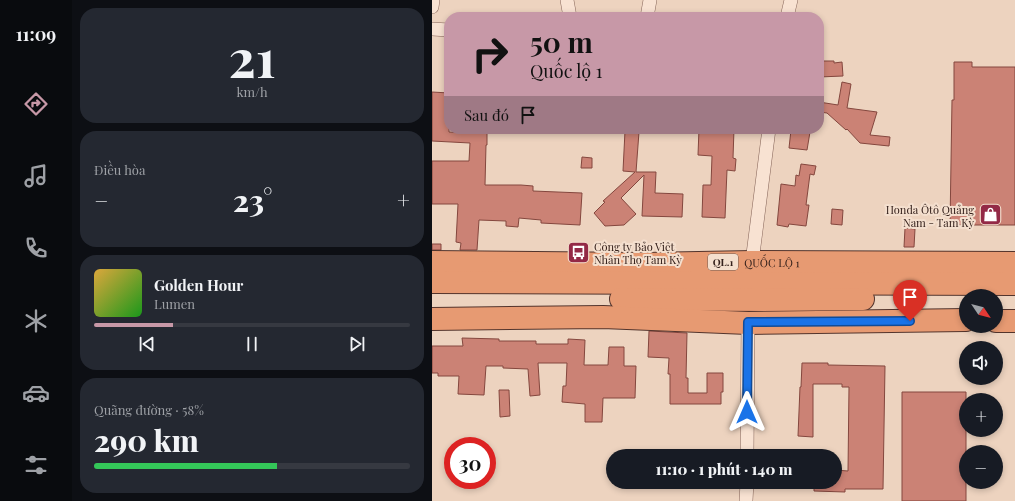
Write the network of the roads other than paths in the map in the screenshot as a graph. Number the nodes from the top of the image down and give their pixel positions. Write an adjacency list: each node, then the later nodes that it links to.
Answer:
1 (433, 0): 5 (street)
2 (567, 0): 6 (street)
3 (650, 0): 7 (street)
4 (791, 0): 8 (street)
5 (432, 7)
6 (569, 12)
7 (648, 12)
8 (788, 12)
9 (432, 29): 10 (street)
10 (444, 30)
11 (768, 134): 13 (street)
12 (432, 262): 13 (highway, QUỐC LỘ 1 / QL.1)
13 (752, 262): 14 (highway, QUỐC LỘ 1 / QL.1)
14 (1015, 262)
15 (432, 282): 16 (highway, QUỐC LỘ 1 / QL.1)
16 (1015, 284)
17 (432, 296): 22 (highway)
18 (959, 298): 21 (highway)
19 (1003, 298): 20 (highway)
20 (1015, 298)
21 (678, 299): 22 (highway); 25 (highway)
22 (603, 308): 23 (highway); 25 (highway)
23 (432, 319)
24 (959, 320): 28 (highway)
25 (678, 321): 28 (highway)
26 (1003, 321): 27 (highway)
27 (1015, 321)
28 (748, 322): 29 (street)
29 (747, 449)
30 (747, 489): 31 (street)
31 (746, 501)

